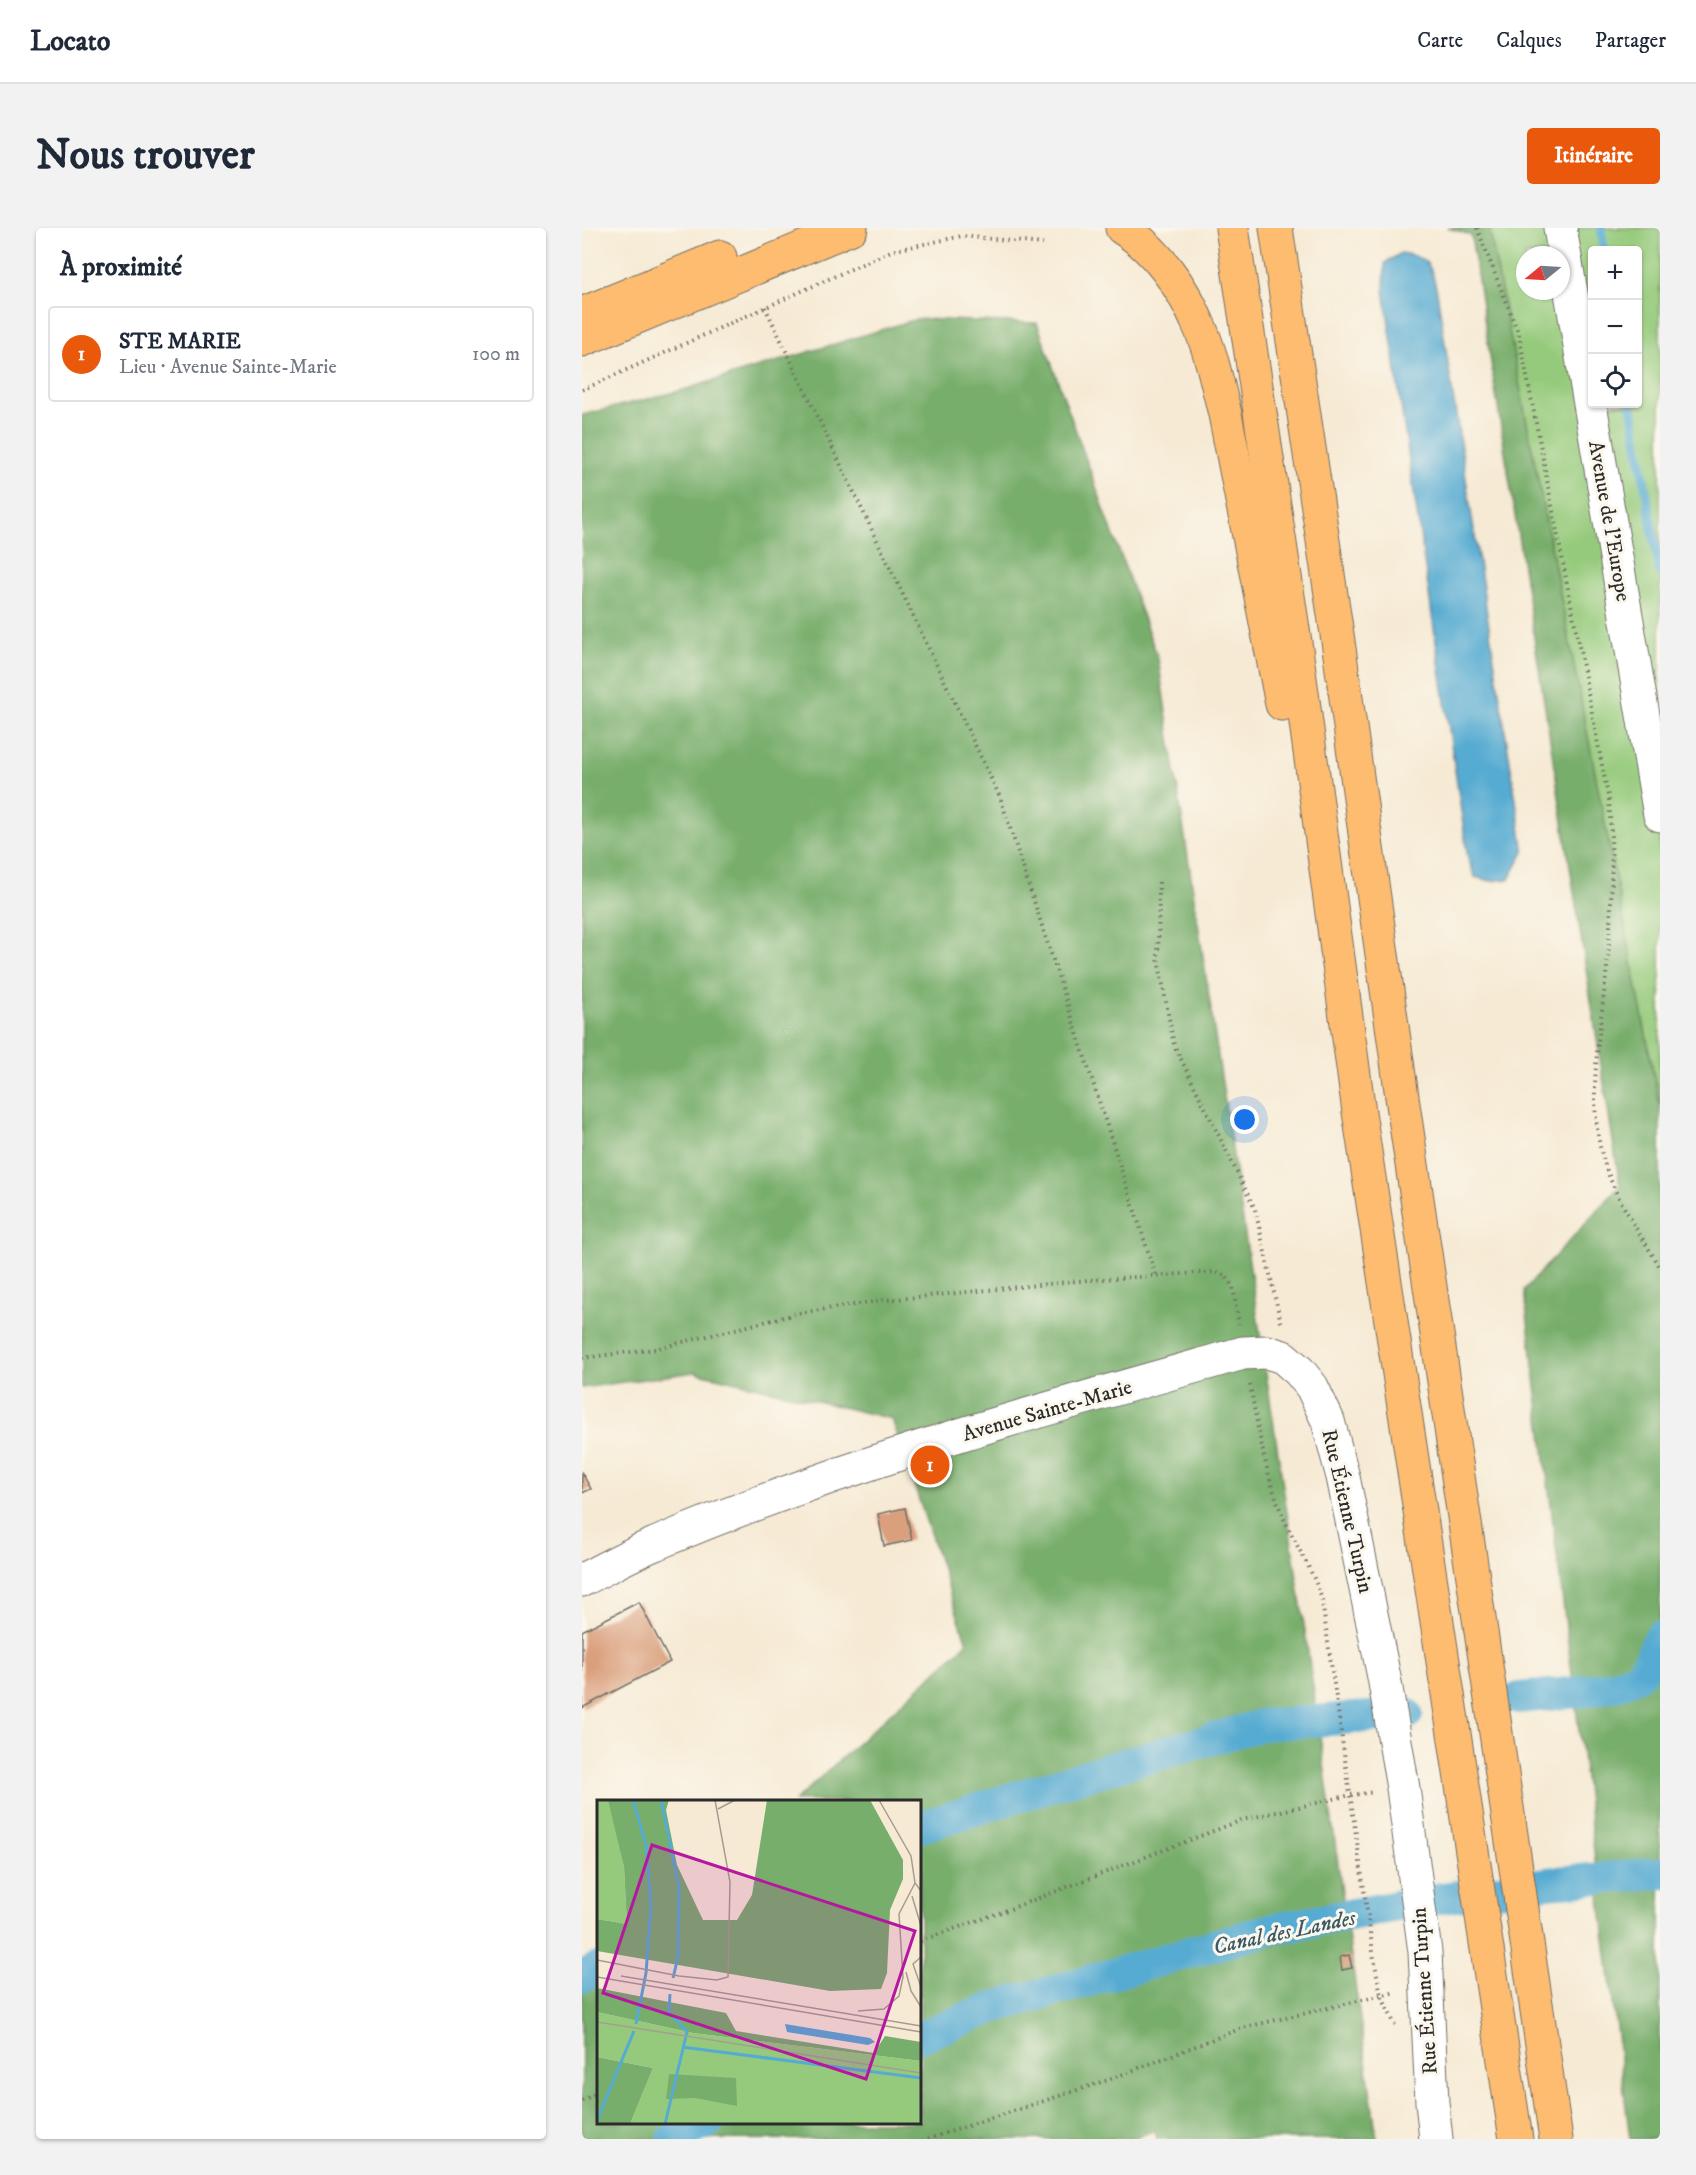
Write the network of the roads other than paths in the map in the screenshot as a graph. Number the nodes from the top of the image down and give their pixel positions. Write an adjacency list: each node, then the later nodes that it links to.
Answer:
1 (791, 228): 7 (highway)
2 (851, 228): 8 (highway)
3 (1122, 228): 10 (highway)
4 (1232, 228): 10 (highway)
5 (1276, 228): 15 (highway)
6 (1560, 228): 9 (street, Avenue de l'Europe)
7 (582, 314)
8 (582, 340)
9 (1660, 815)
10 (1359, 1112): 14 (highway)
11 (1283, 1357): 12 (street, Avenue Sainte-Marie); 13 (street, Rue Étienne Turpin)
12 (582, 1580)
13 (1436, 2139)
14 (1516, 2139)
15 (1556, 2139)

